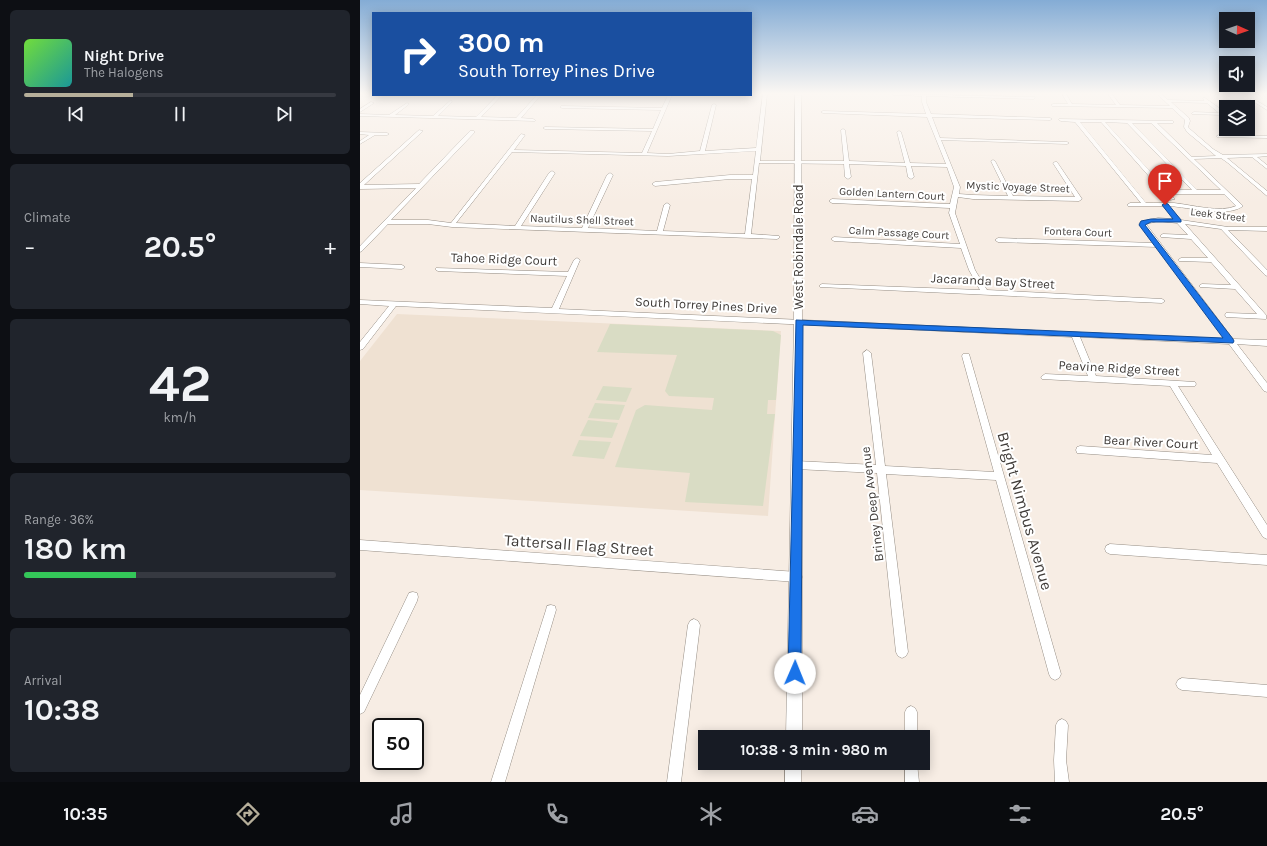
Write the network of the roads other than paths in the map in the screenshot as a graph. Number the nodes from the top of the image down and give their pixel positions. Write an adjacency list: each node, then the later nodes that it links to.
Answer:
1 (655, 130): 28 (street)
2 (707, 130): 27 (street)
3 (760, 130): 25 (street)
4 (797, 130): 33 (main road, West Robindale Road)
5 (843, 130): 36 (street)
6 (935, 130): 22 (street)
7 (1085, 130): 59 (street)
8 (1111, 130): 49 (street)
9 (1137, 130): 50 (street)
10 (1162, 130): 32 (street)
11 (1189, 130): 31 (street)
12 (421, 131): 47 (street)
13 (472, 132): 48 (street)
14 (899, 132): 38 (street)
15 (360, 133): 16 (street)
16 (373, 134): 17 (street); 23 (street)
17 (387, 134)
18 (523, 135): 26 (street)
19 (1219, 136): 20 (street)
20 (1253, 137): 21 (street)
21 (1267, 137)
22 (938, 139): 24 (street); 39 (street)
23 (360, 143)
24 (1068, 143)
25 (758, 149): 27 (street); 35 (street)
26 (510, 151): 28 (street); 64 (street)
27 (702, 152): 28 (street)
28 (644, 155)
29 (1252, 155): 30 (street); 31 (street); 40 (street)
30 (1267, 155)
31 (1221, 157): 32 (street); 52 (street)
32 (1191, 158): 51 (street)
33 (797, 161): 35 (street); 36 (street); 98 (main road, West Robindale Road)
34 (993, 161): 54 (street)
35 (756, 162): 43 (street)
36 (847, 162): 38 (street); 44 (street)
37 (1055, 163): 54 (street, Mystic Voyage Street)
38 (908, 164): 39 (street); 45 (street)
39 (949, 166): 53 (street)
40 (1267, 167)
41 (552, 173): 65 (street)
42 (610, 175): 68 (street)
43 (755, 177): 46 (street); 71 (street)
44 (848, 177)
45 (911, 177)
46 (655, 184)
47 (360, 186): 48 (street)
48 (421, 186): 63 (street)
49 (1166, 192): 50 (street); 55 (street)
50 (1196, 192): 51 (street)
51 (1226, 192): 60 (street)
52 (1267, 194)
53 (956, 195): 54 (street, Mystic Voyage Street); 61 (street)
54 (1011, 198)
55 (1172, 199)
56 (832, 201): 61 (street, Golden Lantern Court)
57 (667, 205): 69 (street)
58 (1130, 205): 59 (street)
59 (1145, 205): 60 (street)
60 (1165, 205): 62 (street)
61 (952, 206): 78 (street)
62 (1179, 221): 66 (street, Leek Street); 74 (street); 77 (street, Leek Street)
63 (387, 222): 64 (street, Nautilus Shell Street); 79 (street)
64 (452, 225): 65 (street, Nautilus Shell Street)
65 (517, 227): 68 (street, Nautilus Shell Street)
66 (1223, 228): 67 (street, Leek Street); 87 (street)
67 (1264, 229): 70 (street)
68 (584, 230): 69 (street, Nautilus Shell Street)
69 (659, 233): 71 (street, Nautilus Shell Street)
70 (1267, 235)
71 (748, 236): 73 (street, Nautilus Shell Street)
72 (1163, 236): 74 (street)
73 (777, 237)
74 (1192, 237): 82 (street)
75 (834, 239): 78 (street, Calm Passage Court)
76 (998, 240): 77 (street, Fontera Court)
77 (1157, 245): 100 (street)
78 (963, 246): 91 (street)
79 (360, 250)
80 (576, 260): 86 (street)
81 (1181, 260): 82 (street)
82 (1213, 260): 90 (street)
83 (360, 265): 84 (street)
84 (402, 267)
85 (438, 269): 86 (street, Tahoe Ridge Court)
86 (570, 274): 95 (street)
87 (1267, 274)
88 (822, 286): 91 (street, Jacaranda Bay Street)
89 (1202, 286): 90 (street)
90 (1236, 287): 97 (street)
91 (984, 292): 92 (street, Jacaranda Bay Street)
92 (1162, 301)
93 (360, 302): 94 (street, South Torrey Pines Drive)
94 (394, 303): 95 (street, South Torrey Pines Drive); 102 (street)
95 (554, 310): 98 (street, South Torrey Pines Drive)
96 (1228, 315): 97 (street)
97 (1265, 317)
98 (798, 322): 99 (street, South Torrey Pines Drive); 112 (main road, West Robindale Road)
99 (1075, 334): 100 (street, South Torrey Pines Drive); 106 (street)
100 (1230, 341): 101 (street, South Torrey Pines Drive); 109 (street)
101 (1267, 343)
102 (360, 346)
103 (868, 353): 113 (street, Briney Deep Avenue)
104 (966, 356): 114 (street, Bright Nimbus Avenue)
105 (1046, 377): 106 (street, Peavine Ridge Street)
106 (1093, 379): 107 (street, Peavine Ridge Street)
107 (1172, 383): 108 (street, Peavine Ridge Street); 111 (street)
108 (1192, 384)
109 (1267, 389)
110 (1080, 450): 111 (street, Bear River Court)
111 (1220, 459): 115 (street)
112 (796, 465): 113 (street); 119 (main road, West Robindale Road)
113 (881, 469): 114 (street); 123 (street, Briney Deep Avenue)
114 (1000, 476): 124 (street, Bright Nimbus Avenue)
115 (1267, 534)
116 (360, 545): 119 (street, Tattersall Flag Street)
117 (1110, 549): 118 (street)
118 (1267, 560)
119 (796, 577): 130 (main road, West Robindale Road)
120 (413, 597): 127 (street)
121 (551, 610): 134 (street)
122 (694, 625): 135 (street)
123 (902, 652)
124 (1055, 674)
125 (1182, 684): 126 (street)
126 (1267, 691)
127 (360, 708)
128 (911, 712): 131 (street)
129 (1062, 724): 138 (street)
130 (794, 730)
131 (911, 730)
132 (793, 770): 136 (main road)
133 (911, 770): 137 (street)
134 (498, 782)
135 (674, 782)
136 (793, 782)
137 (912, 782)
138 (1062, 782)

